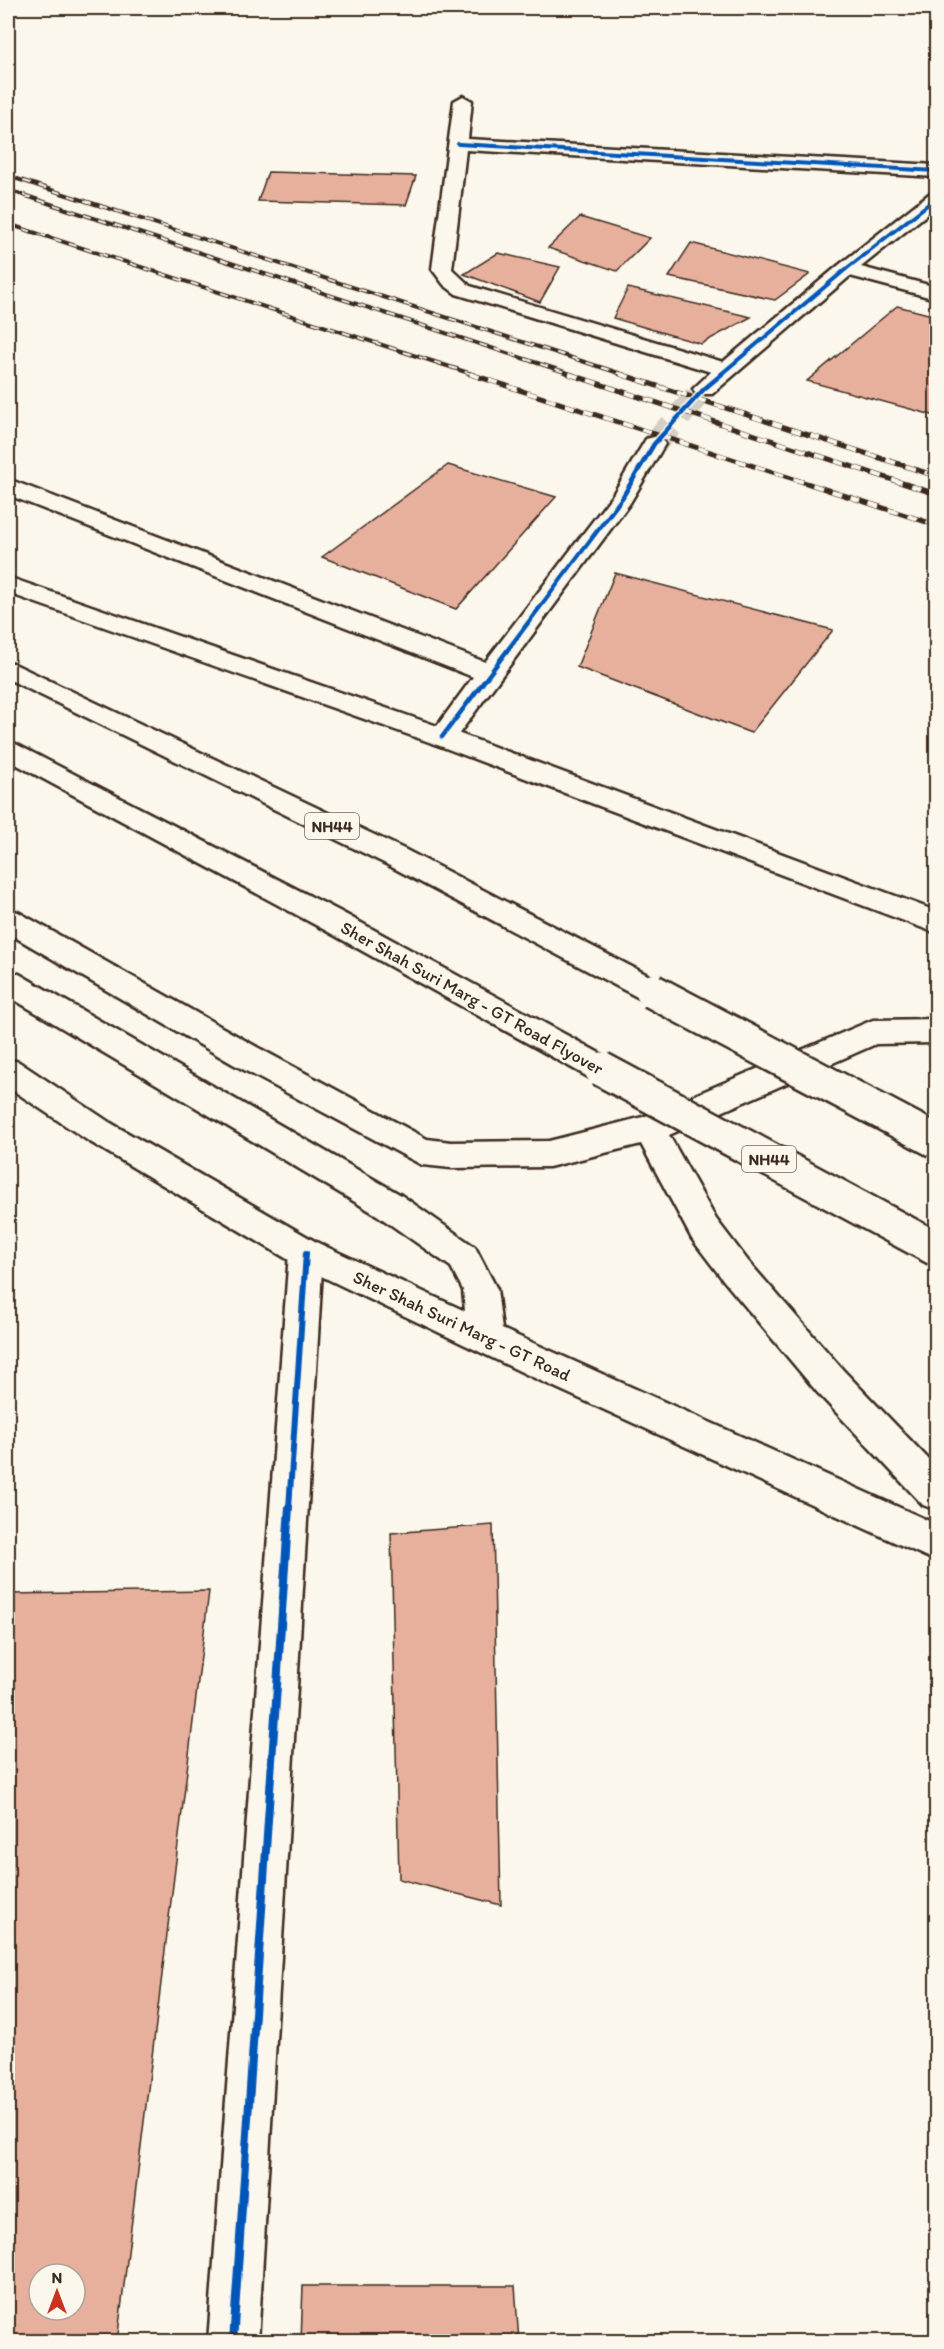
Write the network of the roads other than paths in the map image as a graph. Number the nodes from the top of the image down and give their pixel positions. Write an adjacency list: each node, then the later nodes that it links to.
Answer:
1 (463, 101): 2 (main road)
2 (458, 144): 3 (main road); 7 (main road)
3 (936, 171)
4 (936, 198): 5 (main road)
5 (846, 269): 6 (main road); 7 (main road)
6 (936, 293)
7 (727, 370): 8 (main road)
8 (704, 389)
9 (654, 444): 13 (main road)
10 (8, 487): 13 (main road)
11 (8, 585): 14 (main road)
12 (8, 669): 22 (main road, NH44, bridge)
13 (490, 674): 14 (main road)
14 (442, 737): 17 (main road)
15 (8, 749): 23 (main road, Sher Shah Suri Marg - GT Road Flyover / NH44, bridge)
16 (8, 920): 21 (main road)
17 (936, 922)
18 (8, 982): 25 (main road)
19 (936, 1031): 21 (main road)
20 (8, 1071): 24 (main road, Sher Shah Suri Marg - GT Road)
21 (649, 1129): 26 (main road)
22 (936, 1141)
23 (936, 1249)
24 (306, 1253): 25 (main road, Sher Shah Suri Marg - GT Road); 28 (main road)
25 (485, 1337): 27 (main road, Sher Shah Suri Marg - GT Road)
26 (936, 1493)
27 (936, 1543)
28 (233, 2342)

